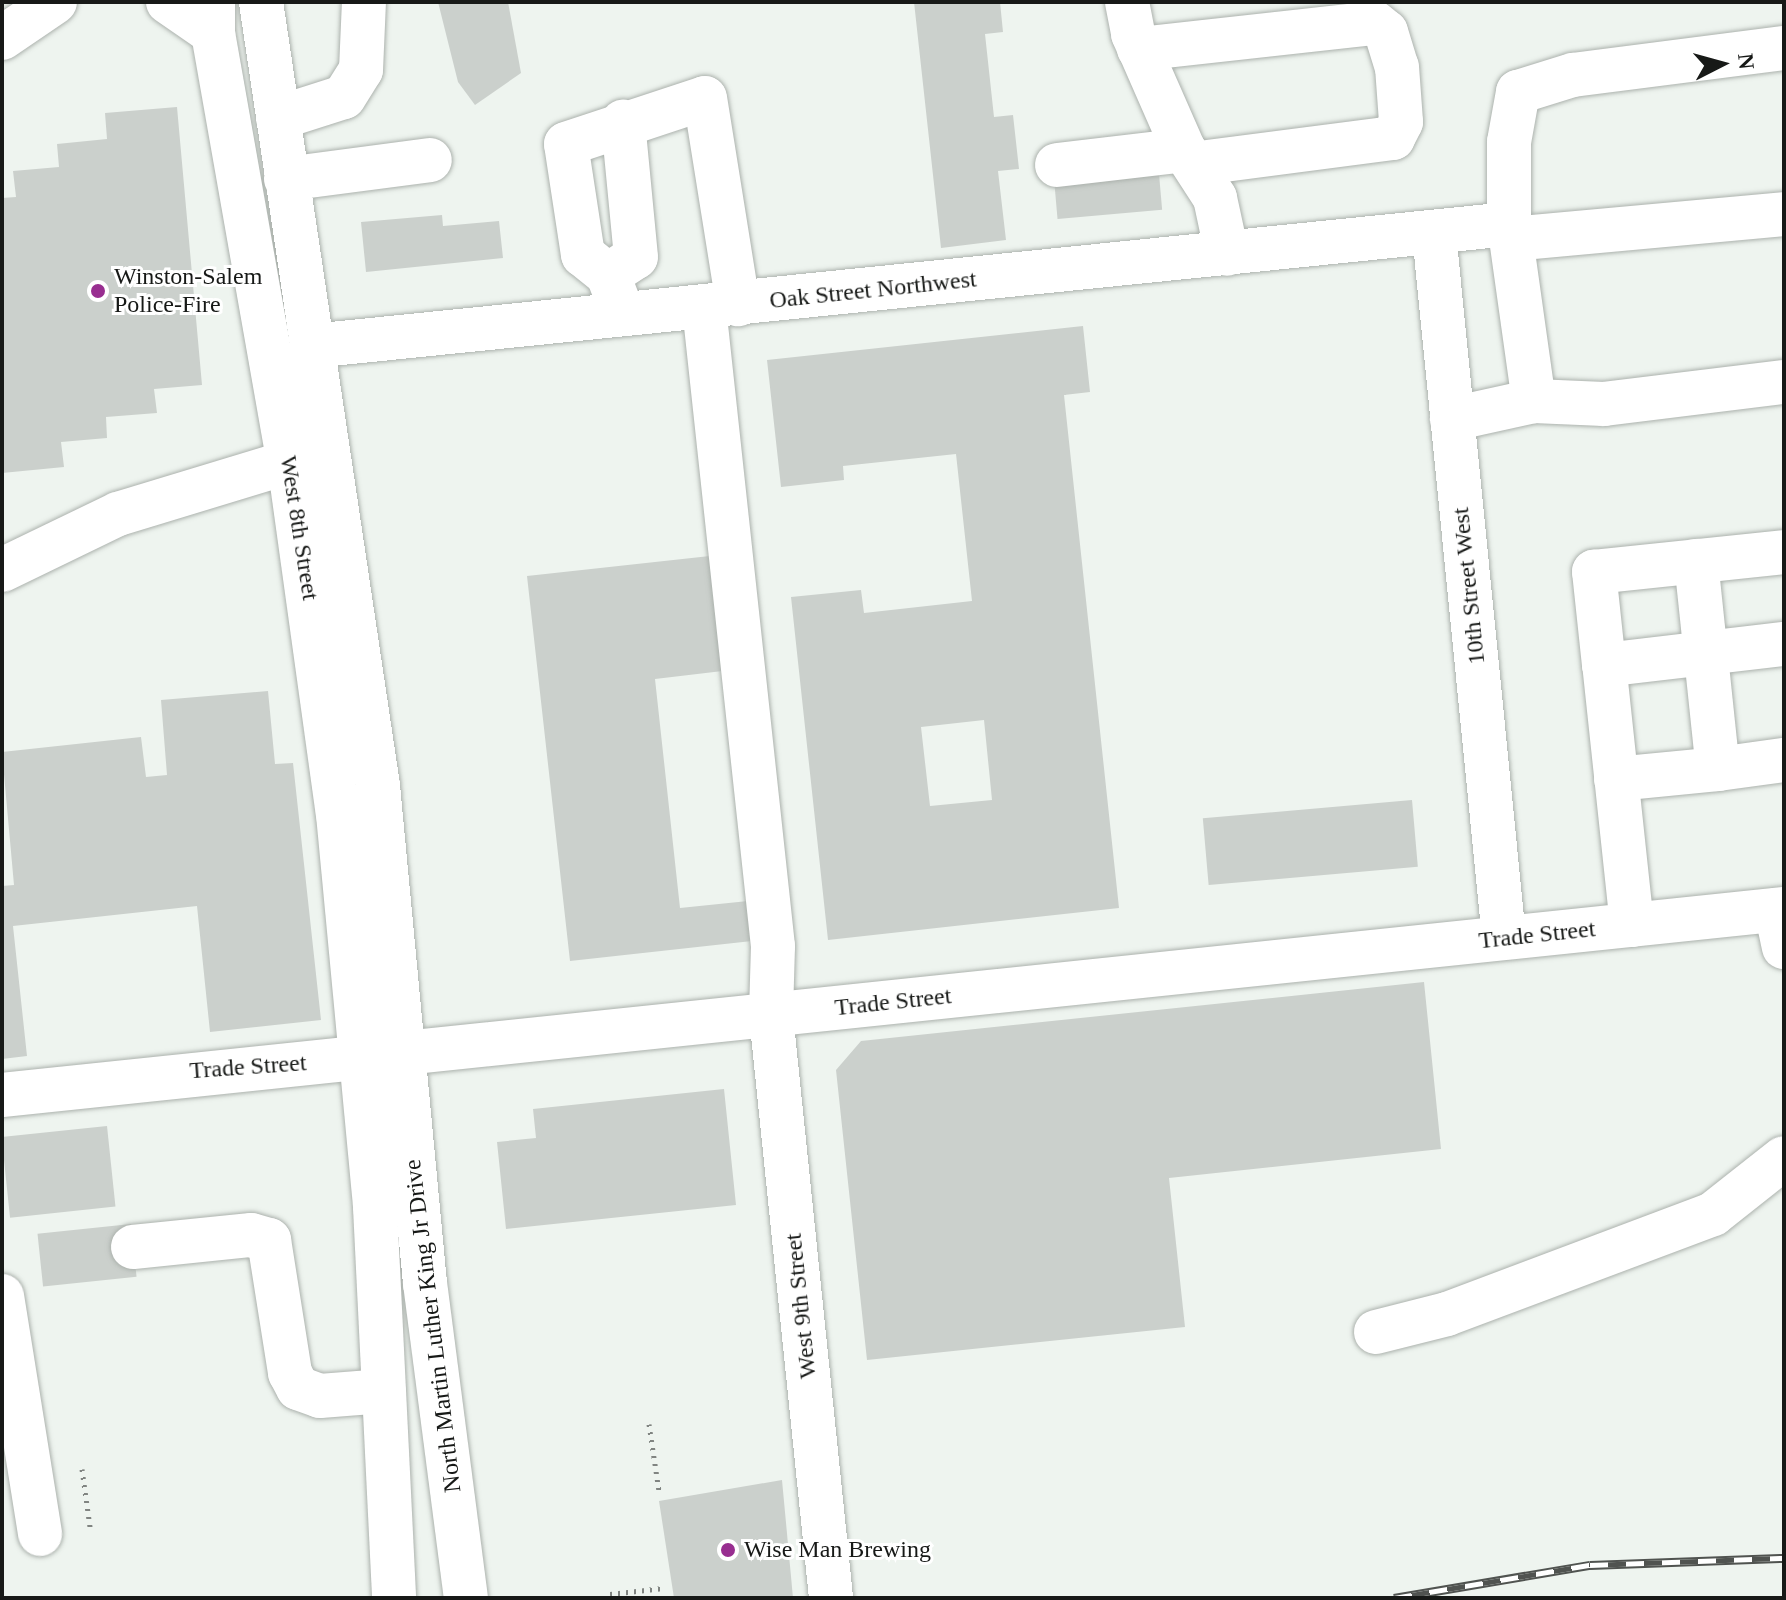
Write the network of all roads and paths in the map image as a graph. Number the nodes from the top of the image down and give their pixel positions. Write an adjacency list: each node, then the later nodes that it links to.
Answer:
1 (55, 2): 7 (street)
2 (168, 2): 6 (street)
3 (261, 2): 10 (street, West 8th Street)
4 (364, 2): 10 (street)
5 (1127, 2): 9 (street)
6 (213, 18): 27 (street, West 8th Street)
7 (5, 29)
8 (1784, 48): 17 (street)
9 (1139, 49): 12 (street); 12 (street)
10 (278, 118): 15 (street, West 8th Street)
11 (623, 122): 20 (street); 20 (street); 21 (street, West 9th Street)
12 (1189, 157): 14 (street); 19 (street)
13 (430, 160): 15 (street)
14 (1057, 165)
15 (286, 179): 23 (street, West 8th Street)
16 (1784, 214): 17 (street, Oak Street Northwest)
17 (1510, 231): 18 (street, Oak Street Northwest); 25 (street)
18 (1434, 233): 19 (street, Oak Street Northwest); 26 (street, 10th Street West)
19 (1216, 255): 21 (street, Oak Street Northwest)
20 (608, 275): 22 (street)
21 (721, 306): 22 (street, Oak Street Northwest); 40 (street, West 9th Street)
22 (624, 315): 23 (street, Oak Street Northwest)
23 (312, 346): 41 (street, West 8th Street)
24 (1784, 382): 25 (street)
25 (1534, 401): 26 (street)
26 (1452, 419): 39 (street, 10th Street West)
27 (289, 462): 30 (street); 41 (street, West 8th Street)
28 (1784, 552): 29 (street)
29 (1696, 561): 32 (street); 33 (street)
30 (2, 570)
31 (1784, 644): 32 (street)
32 (1706, 653): 33 (street); 35 (street)
33 (1604, 665): 36 (street)
34 (1784, 760): 35 (street)
35 (1718, 769): 36 (street)
36 (1616, 779): 38 (street)
37 (1781, 922): 38 (street, Trade Street)
38 (1632, 925): 39 (street, Trade Street)
39 (1504, 938): 40 (street, Trade Street)
40 (771, 1015): 41 (street, Trade Street); 57 (street, West 9th Street)
41 (383, 1055): 42 (street, Trade Street); 47 (street, North Martin Luther King Jr Drive); 56 (street, North Martin Luther King Jr Drive)
42 (2, 1095)
43 (1784, 1158): 46 (street)
44 (133, 1247): 47 (street)
45 (2, 1296): 52 (street)
46 (1376, 1332)
47 (384, 1391): 55 (street, North Martin Luther King Jr Drive)
48 (649, 1424): 50 (path)
49 (82, 1469): 51 (path)
50 (659, 1491)
51 (90, 1527)
52 (40, 1534)
53 (664, 1588): 54 (path)
54 (610, 1594)
55 (394, 1598)
56 (466, 1598)
57 (831, 1598)

